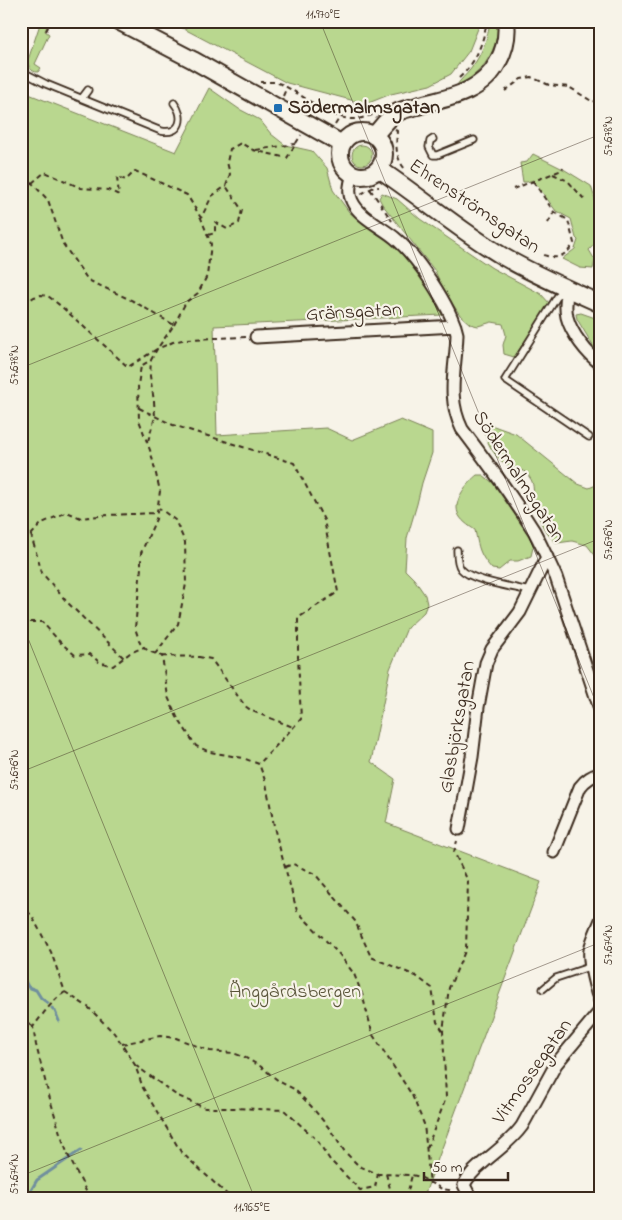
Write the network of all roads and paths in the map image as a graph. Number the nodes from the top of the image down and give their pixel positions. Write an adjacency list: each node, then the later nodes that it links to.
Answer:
1 (25, 21): 9 (lane)
2 (50, 21): 8 (path)
3 (118, 21): 26 (street)
4 (487, 21): 11 (path)
5 (506, 21): 20 (street)
6 (590, 21): 7 (path)
7 (601, 30)
8 (46, 31)
9 (21, 35)
10 (21, 71): 17 (lane)
11 (458, 79)
12 (258, 82): 13 (path)
13 (287, 87): 16 (path); 20 (path)
14 (88, 90): 17 (lane)
15 (505, 91): 18 (path)
16 (283, 96)
17 (82, 98): 19 (lane)
18 (601, 99)
19 (174, 104)
20 (378, 116): 22 (street); 30 (path)
21 (301, 135): 25 (path)
22 (374, 136): 26 (street); 29 (street, Ehrenströmsgatan)
23 (433, 139): 24 (lane)
24 (474, 140)
25 (295, 144): 27 (path); 27 (path)
26 (342, 144): 32 (street)
27 (253, 150): 36 (path)
28 (563, 167): 31 (path)
29 (379, 168): 32 (street, Ehrenströmsgatan); 44 (street, Ehrenströmsgatan)
30 (404, 169)
31 (553, 174): 34 (path); 38 (path)
32 (353, 175): 48 (street, Södermalmsgatan)
33 (21, 180): 35 (path)
34 (533, 181): 37 (path); 39 (path)
35 (32, 183): 40 (path); 47 (path)
36 (226, 186): 40 (path); 42 (path)
37 (513, 189)
38 (584, 198)
39 (554, 212): 41 (path); 43 (path)
40 (202, 218): 42 (path)
41 (548, 223)
42 (208, 235): 47 (path)
43 (544, 255)
44 (568, 289): 45 (street, Ehrenströmsgatan); 52 (street); 55 (lane)
45 (601, 304)
46 (21, 310): 50 (path)
47 (174, 325): 50 (path)
48 (455, 326): 49 (street, Gränsgatan); 62 (street, Södermalmsgatan)
49 (256, 337): 50 (path)
50 (156, 349): 51 (path)
51 (151, 360): 53 (path); 54 (path)
52 (601, 364)
53 (137, 407): 54 (path); 56 (path)
54 (155, 417): 56 (path); 70 (path)
55 (589, 437)
56 (147, 442): 57 (path)
57 (158, 507): 58 (path); 66 (path)
58 (157, 514): 60 (path); 65 (path)
59 (21, 534): 60 (path)
60 (31, 535): 68 (path)
61 (457, 550): 63 (lane)
62 (548, 557): 63 (street, Glasbjörksgatan); 69 (street, Södermalmsgatan)
63 (530, 591): 73 (street, Glasbjörksgatan)
64 (21, 622): 68 (path)
65 (144, 647): 66 (path); 68 (path)
66 (155, 654): 67 (path)
67 (162, 656): 70 (path); 71 (path)
68 (124, 658)
69 (601, 712)
70 (293, 727): 71 (path)
71 (259, 764): 75 (path)
72 (601, 773): 74 (street)
73 (460, 829): 85 (path)
74 (554, 852)
75 (285, 867): 85 (path); 88 (path)
76 (21, 904): 80 (path)
77 (601, 920): 78 (street)
78 (592, 966): 79 (lane); 81 (street)
79 (543, 989)
80 (66, 992): 84 (path); 86 (path)
81 (601, 1003)
82 (601, 1010): 98 (street, Vitmossegatan)
83 (21, 1019): 84 (path)
84 (33, 1027): 94 (path)
85 (443, 1031): 88 (path)
86 (122, 1044): 87 (path); 89 (path)
87 (134, 1065): 89 (path); 95 (path)
88 (427, 1148): 92 (path)
89 (378, 1174): 90 (path)
90 (386, 1174): 91 (path); 96 (path)
91 (412, 1175): 92 (path); 97 (path)
92 (430, 1184): 93 (path)
93 (459, 1192)
94 (90, 1199)
95 (232, 1199)
96 (393, 1199)
97 (406, 1199)
98 (471, 1199)

